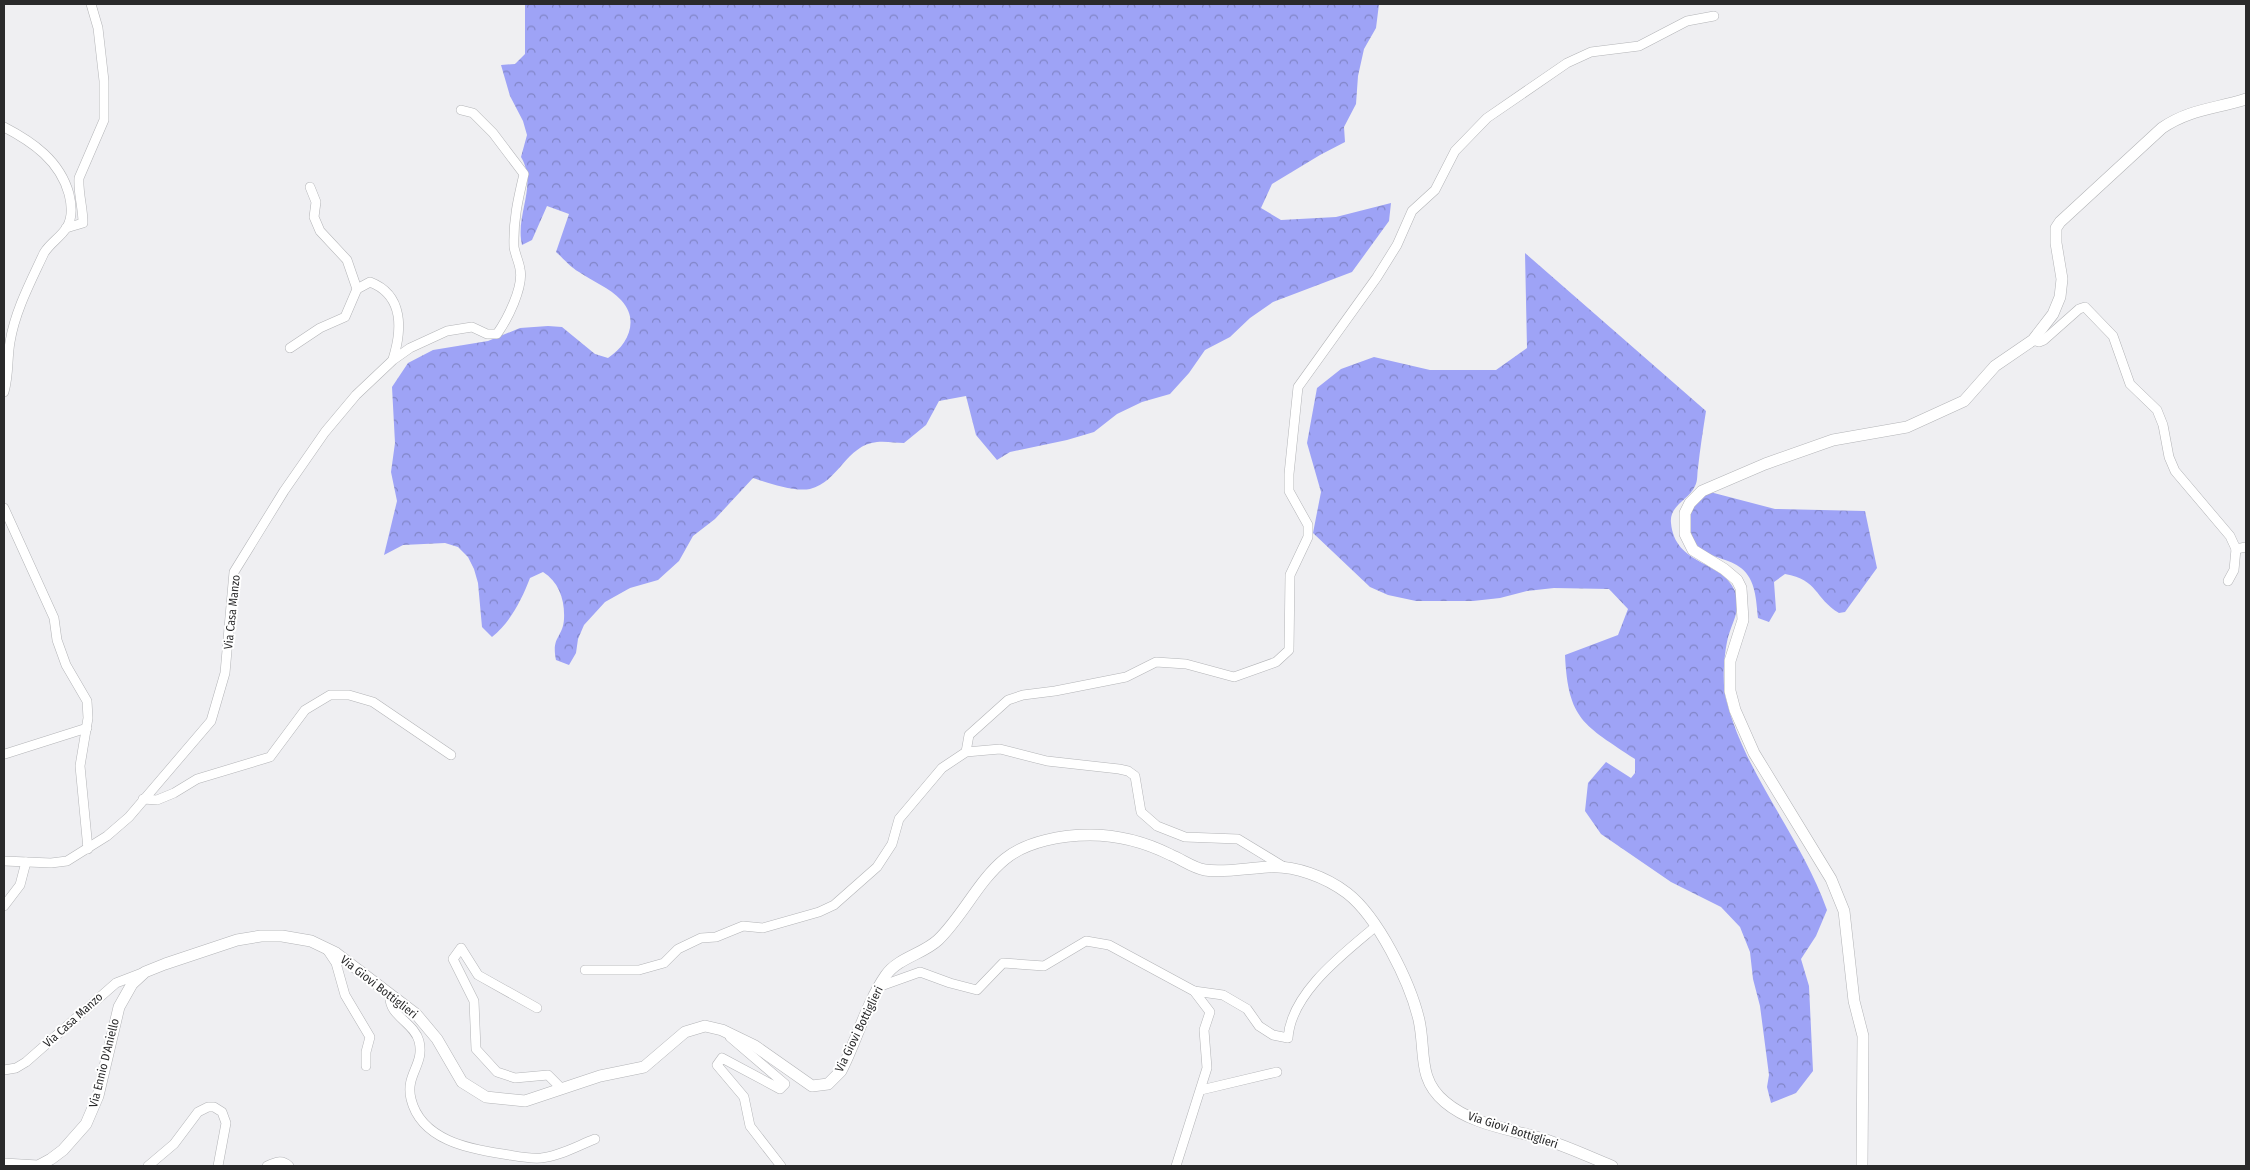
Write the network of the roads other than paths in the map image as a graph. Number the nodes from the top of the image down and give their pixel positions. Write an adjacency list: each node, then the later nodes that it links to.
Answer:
1 (91, 4): 7 (street)
2 (1714, 16): 18 (street)
3 (2246, 99): 9 (street)
4 (461, 110): 11 (street, Via Casa Manzo)
5 (4, 128): 7 (street)
6 (310, 187): 8 (street)
7 (66, 228): 12 (street)
8 (357, 289): 10 (street); 11 (street)
9 (2034, 340): 15 (street); 50 (street)
10 (290, 348)
11 (393, 360): 21 (street, Via Casa Manzo)
12 (4, 392)
13 (4, 508): 17 (street)
14 (2246, 547): 15 (street)
15 (2236, 549): 16 (street)
16 (2228, 580)
17 (86, 728): 19 (street); 22 (street)
18 (966, 752): 25 (street); 29 (street)
19 (4, 754)
20 (450, 755): 21 (street)
21 (143, 799): 22 (street, Via Casa Manzo)
22 (88, 849): 24 (street, Via Casa Manzo)
23 (4, 860): 24 (street, Via Casa Manzo)
24 (26, 862): 26 (street)
25 (1284, 867): 27 (street, Via Giovi Bottiglieri); 31 (street, Via Giovi Bottiglieri)
26 (4, 906)
27 (1375, 927): 32 (street); 49 (street, Via Giovi Bottiglieri)
28 (325, 946): 30 (street, Via Giovi Bottiglieri); 33 (street, Via Giovi Bottiglieri); 36 (street)
29 (585, 970)
30 (145, 972): 37 (street, Via Casa Manzo); 42 (street, Via Ennio D'Aniello)
31 (878, 987): 32 (street); 35 (street, Via Giovi Bottiglieri)
32 (1194, 992): 40 (street)
33 (390, 995): 39 (street, Via Giovi Bottiglieri); 41 (street)
34 (537, 1008): 39 (street)
35 (722, 1030): 39 (street, Via Giovi Bottiglieri); 47 (street)
36 (366, 1066)
37 (4, 1070)
38 (1278, 1072): 40 (street)
39 (561, 1088)
40 (1201, 1090): 48 (street)
41 (595, 1140)
42 (4, 1164)
43 (148, 1166): 44 (street)
44 (218, 1166)
45 (267, 1166): 46 (street)
46 (289, 1166)
47 (781, 1166)
48 (1176, 1166)
49 (1612, 1166)
50 (1862, 1166)

